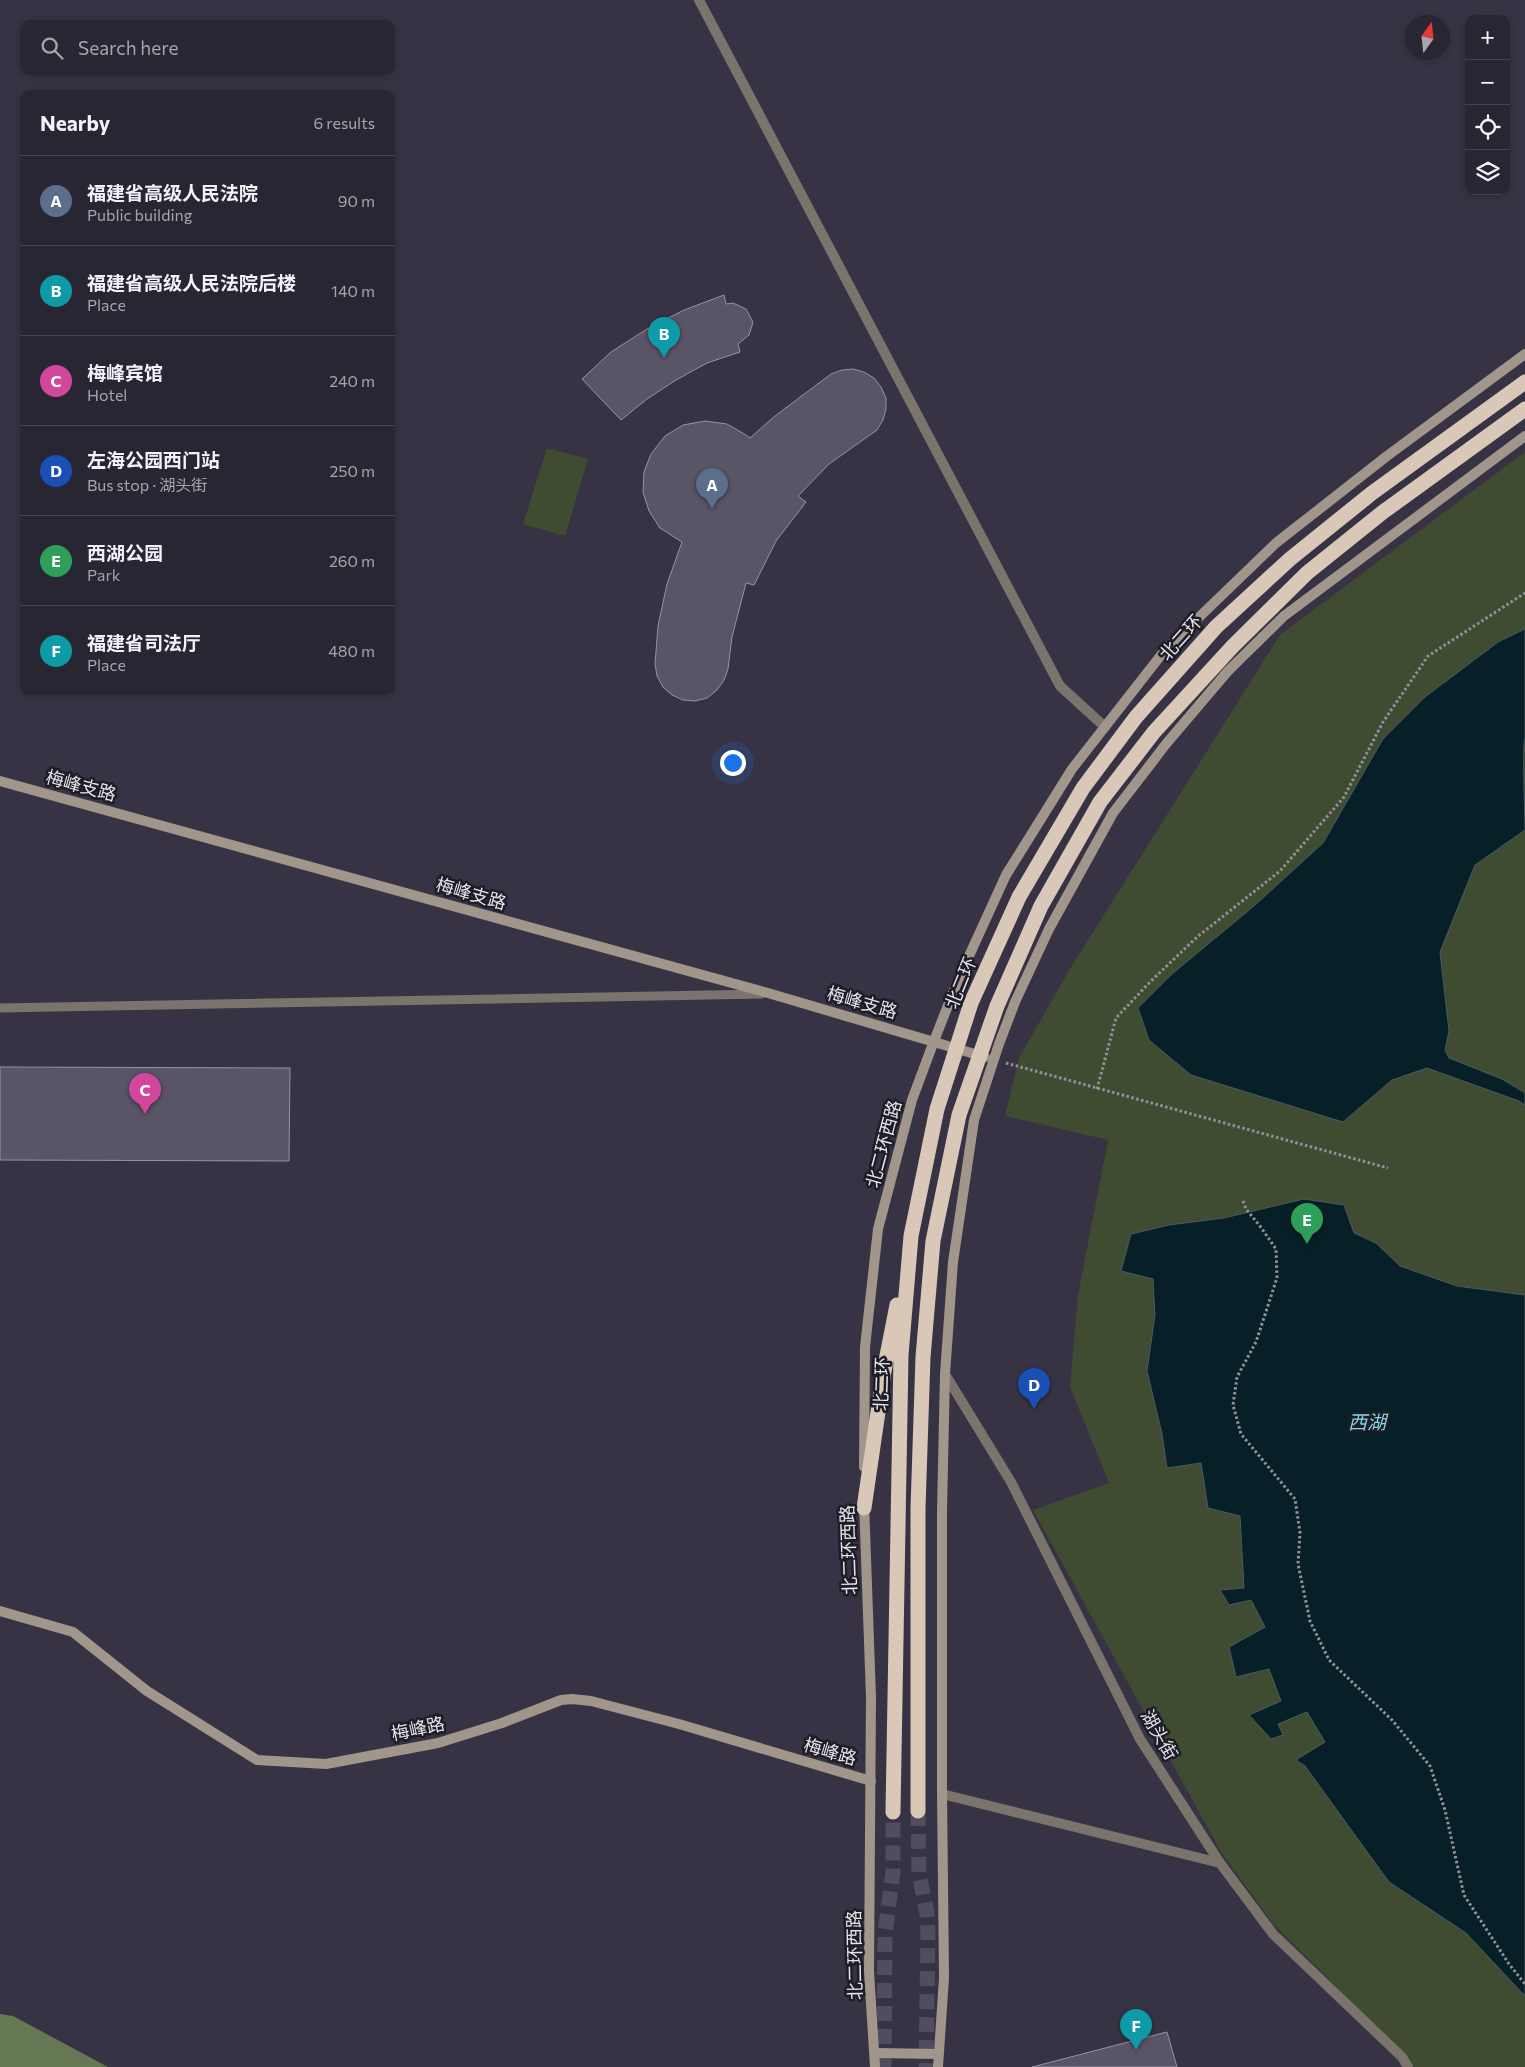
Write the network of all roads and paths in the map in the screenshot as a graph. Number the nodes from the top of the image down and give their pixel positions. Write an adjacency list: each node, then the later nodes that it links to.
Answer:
1 (699, 0): 7 (street)
2 (1525, 354): 7 (main road, 北二环西路)
3 (1525, 382): 16 (highway, 北二环)
4 (1525, 408): 22 (highway)
5 (1525, 436): 12 (main road)
6 (1525, 593): 13 (path)
7 (1105, 727): 11 (main road, 北二环西路)
8 (0, 781): 9 (main road, 梅峰支路)
9 (768, 993): 10 (lane); 11 (main road, 梅峰支路)
10 (0, 1008)
11 (934, 1041): 12 (main road); 18 (main road, 北二环西路)
12 (993, 1060): 13 (path); 17 (main road)
13 (1097, 1089): 14 (path)
14 (1388, 1168)
15 (1243, 1201): 25 (path)
16 (911, 1236): 18 (highway); 23 (highway, 北二环)
17 (945, 1374): 21 (main road); 24 (street, 湖头街)
18 (864, 1508): 20 (main road, 北二环西路)
19 (0, 1611): 20 (main road, 梅峰路)
20 (871, 1781): 26 (main road, 北二环西路)
21 (942, 1794): 24 (street); 27 (main road)
22 (918, 1811)
23 (893, 1812)
24 (1220, 1863): 30 (street, 湖头街)
25 (1525, 1984)
26 (876, 2053): 27 (main road); 28 (main road, 北二环西路)
27 (938, 2054): 29 (main road)
28 (875, 2067)
29 (938, 2067)
30 (1408, 2067)

